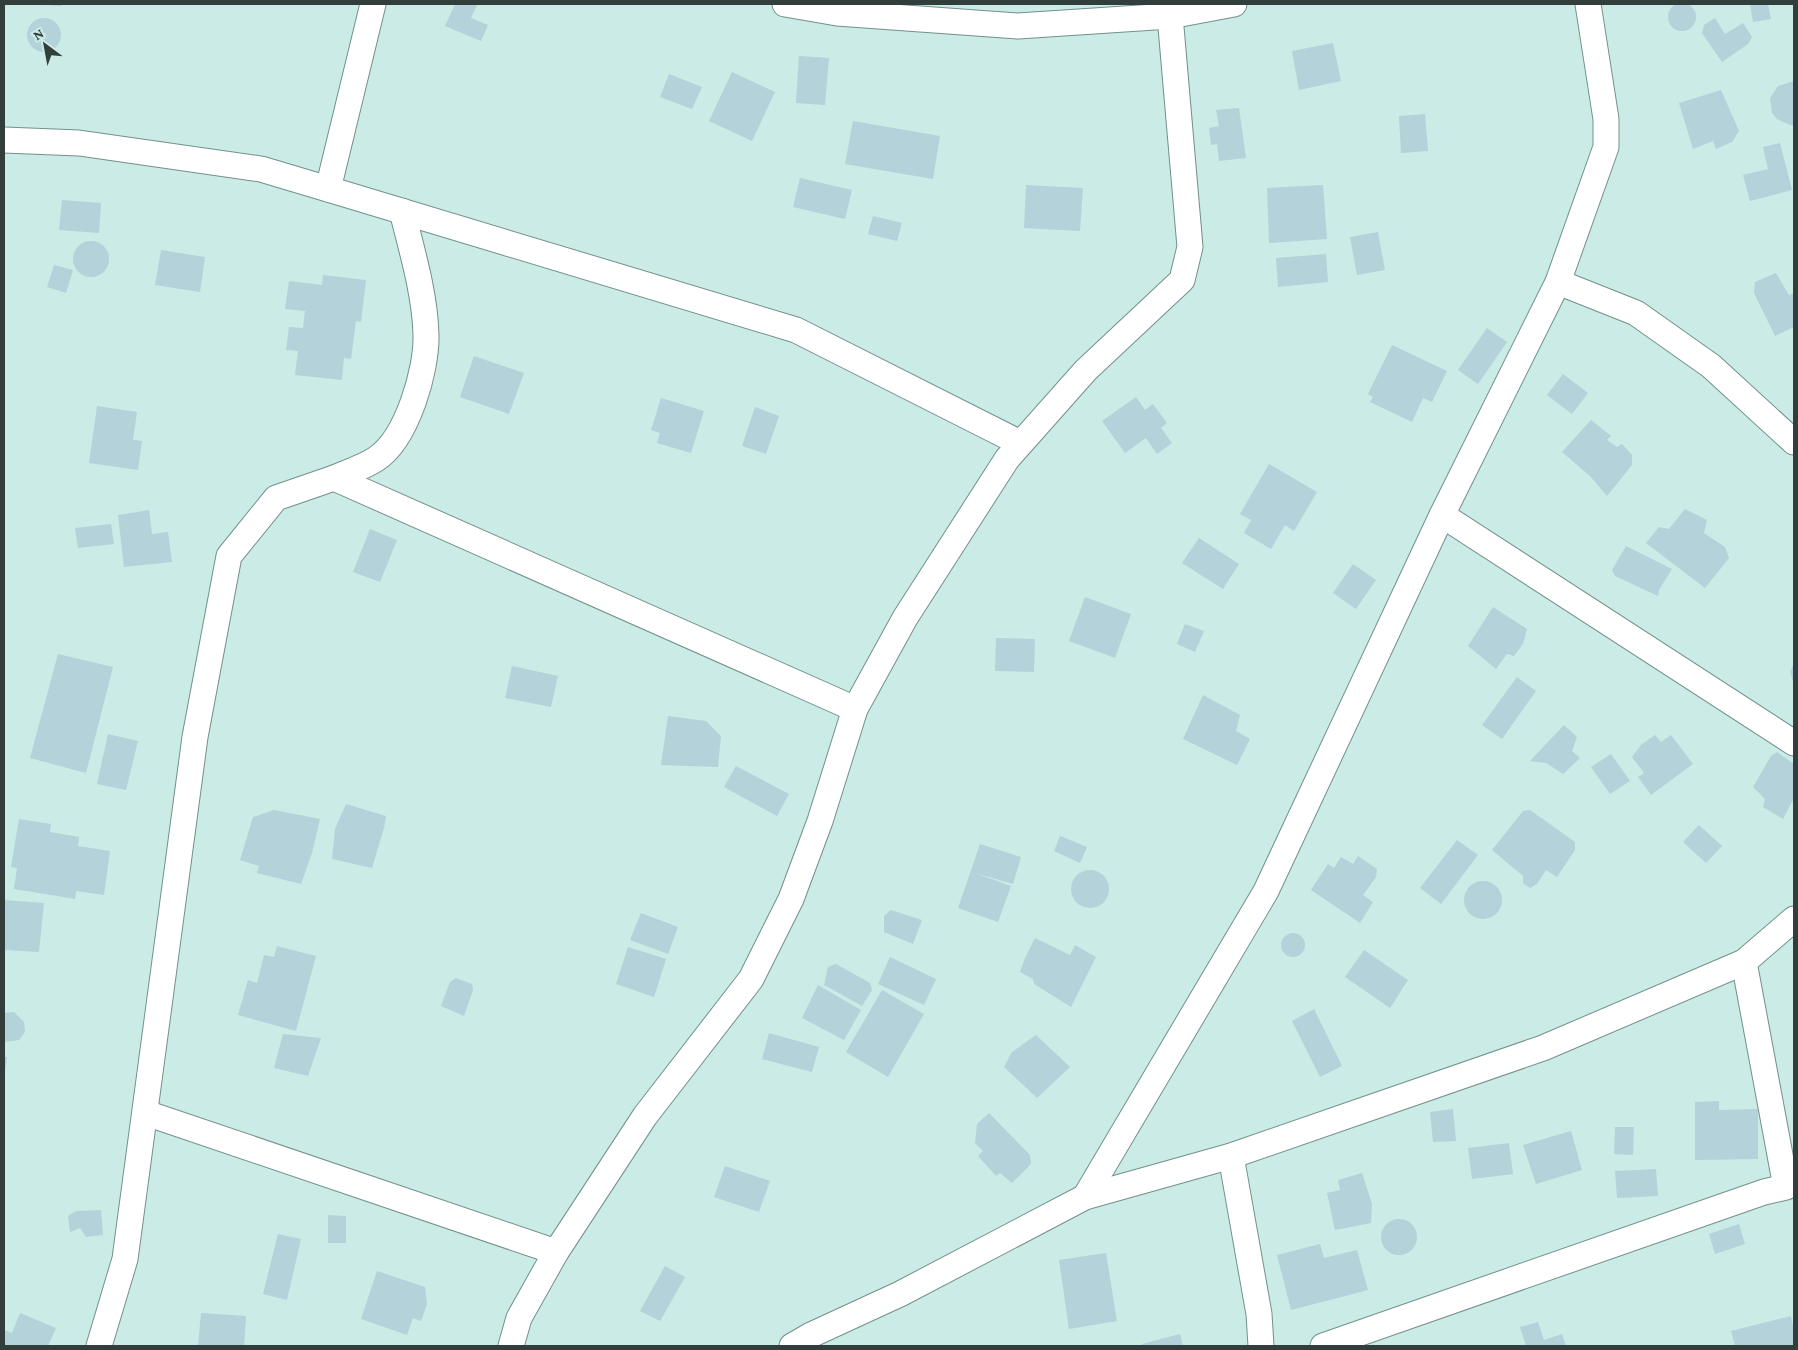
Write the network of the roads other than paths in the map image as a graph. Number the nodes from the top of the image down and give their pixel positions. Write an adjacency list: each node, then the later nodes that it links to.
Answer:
1 (373, 4): 7 (street)
2 (785, 4): 5 (street)
3 (1234, 4): 5 (street)
4 (1588, 4): 9 (street)
5 (1170, 10): 11 (street)
6 (4, 140): 7 (street)
7 (328, 189): 8 (street)
8 (402, 211): 11 (street); 12 (street)
9 (1558, 282): 10 (street); 13 (street)
10 (1794, 442)
11 (1020, 443): 14 (street)
12 (334, 478): 14 (street); 18 (street)
13 (1442, 515): 15 (street); 21 (street)
14 (855, 709): 22 (street)
15 (1794, 742)
16 (1794, 920): 17 (street)
17 (1744, 962): 19 (street); 20 (street)
18 (146, 1113): 22 (street); 24 (street)
19 (1231, 1156): 21 (street); 26 (street)
20 (1790, 1186): 27 (street)
21 (1085, 1197): 23 (street)
22 (556, 1252): 25 (street)
23 (805, 1342)
24 (99, 1346)
25 (511, 1346)
26 (1261, 1346)
27 (1323, 1346)

